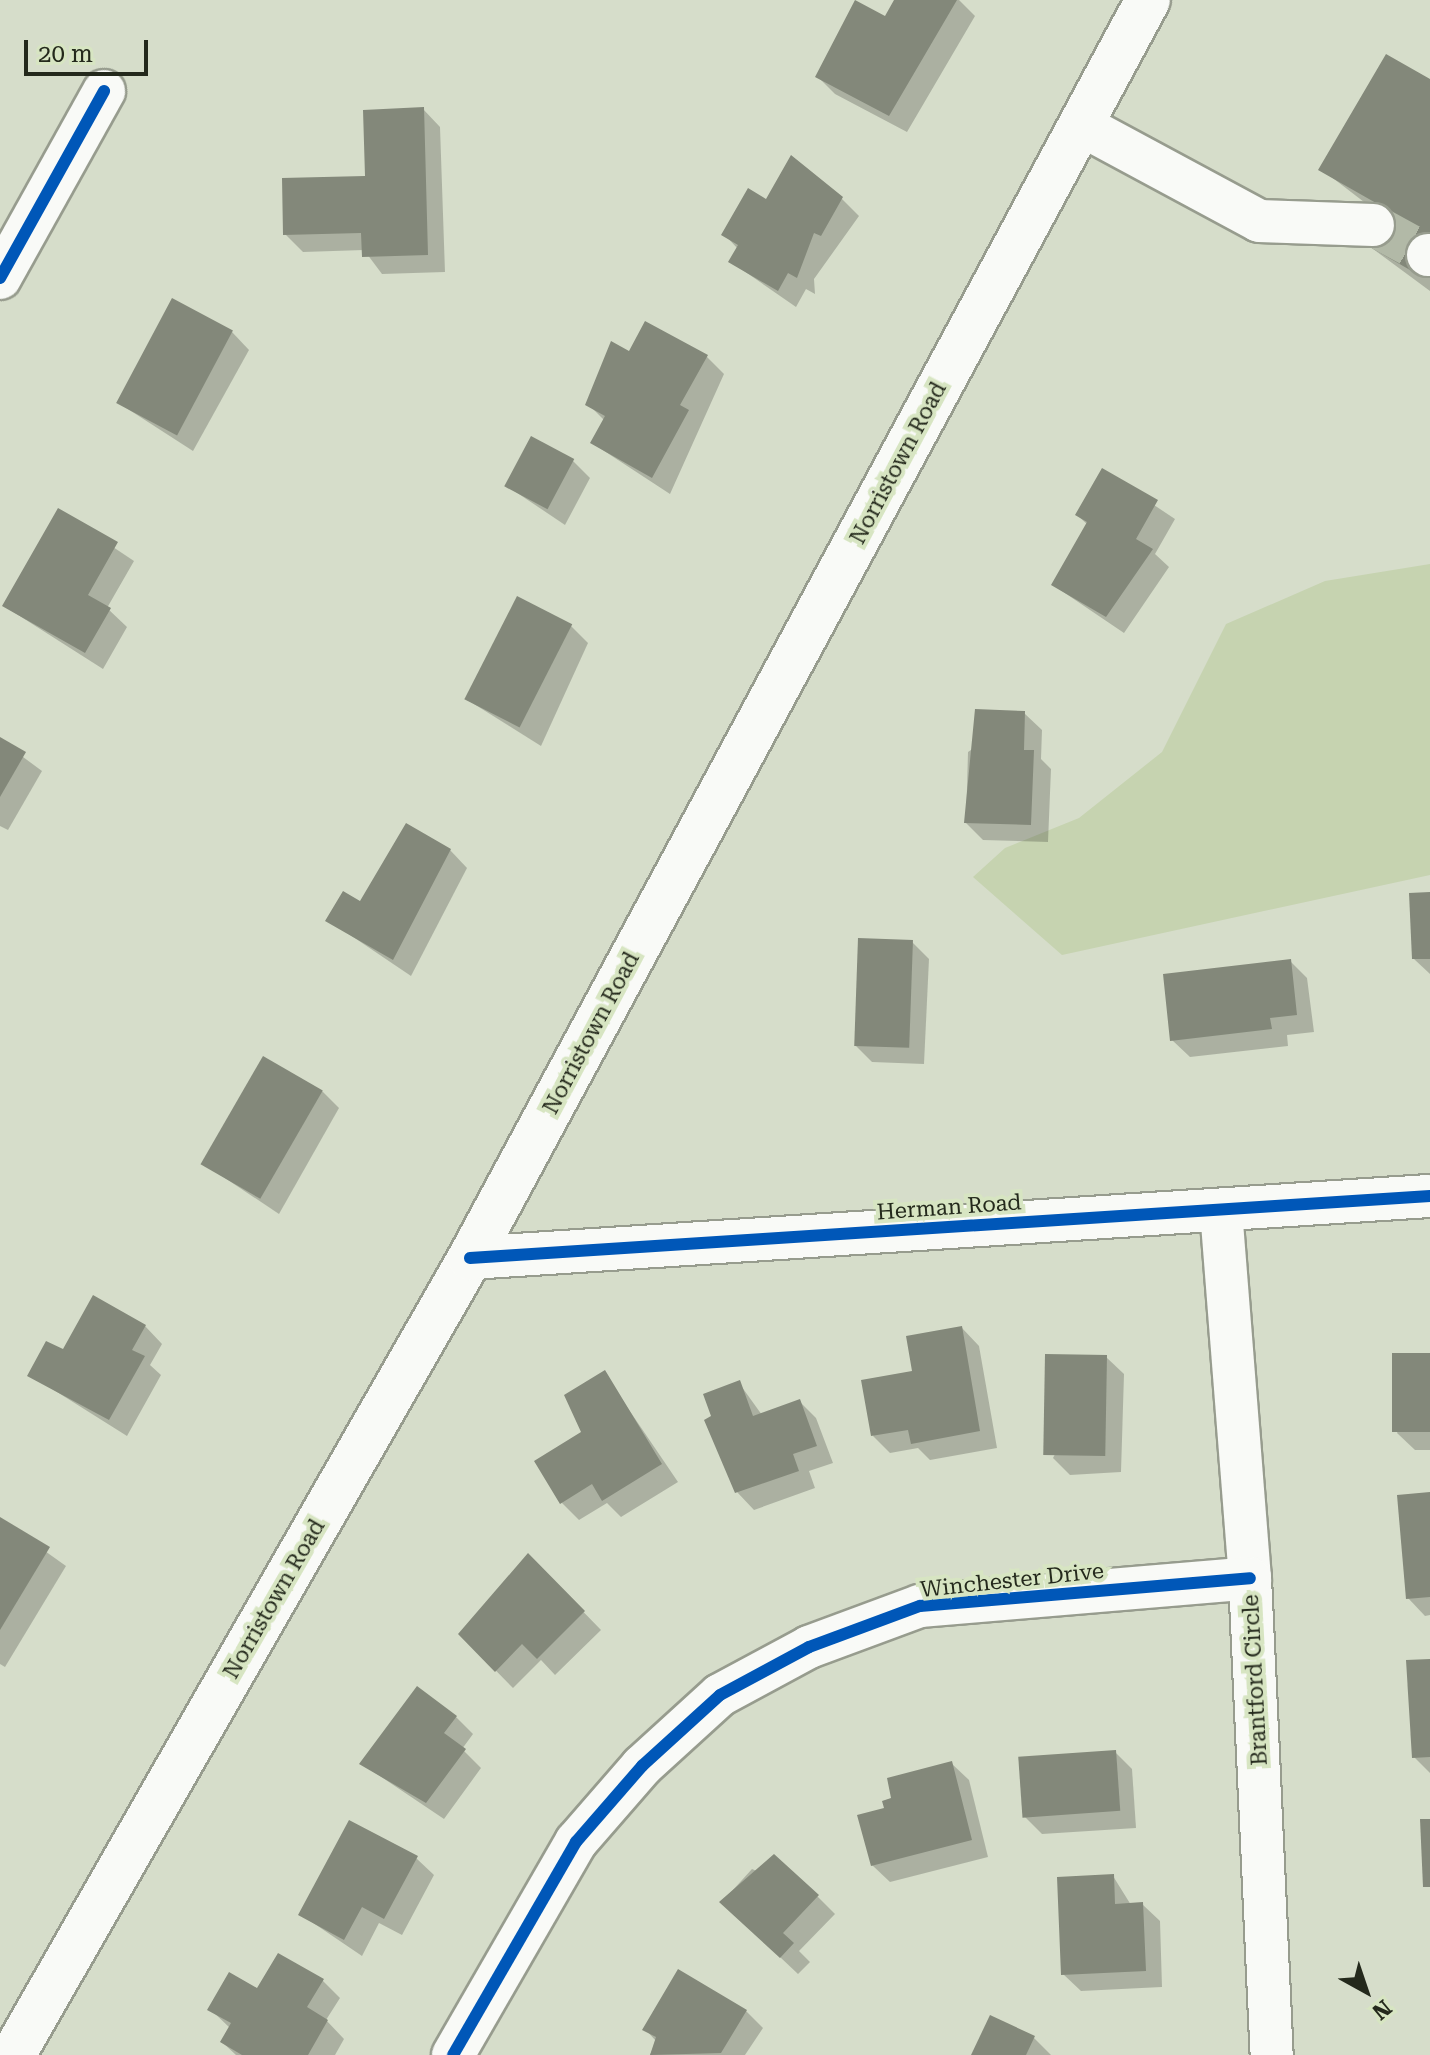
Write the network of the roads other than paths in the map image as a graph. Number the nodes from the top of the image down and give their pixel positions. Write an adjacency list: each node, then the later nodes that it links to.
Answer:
1 (1148, 0): 3 (main road, Norristown Road)
2 (104, 91): 5 (street)
3 (1081, 125): 4 (street); 8 (main road, Norristown Road)
4 (1373, 225)
5 (0, 278)
6 (1430, 1196): 7 (street, Herman Road)
7 (1221, 1210): 8 (street, Herman Road); 9 (street, Brantford Circle)
8 (470, 1258): 10 (main road, Norristown Road)
9 (1250, 1578): 11 (street, Winchester Drive); 12 (street, Brantford Circle)
10 (13, 2055)
11 (453, 2055)
12 (1272, 2055)

